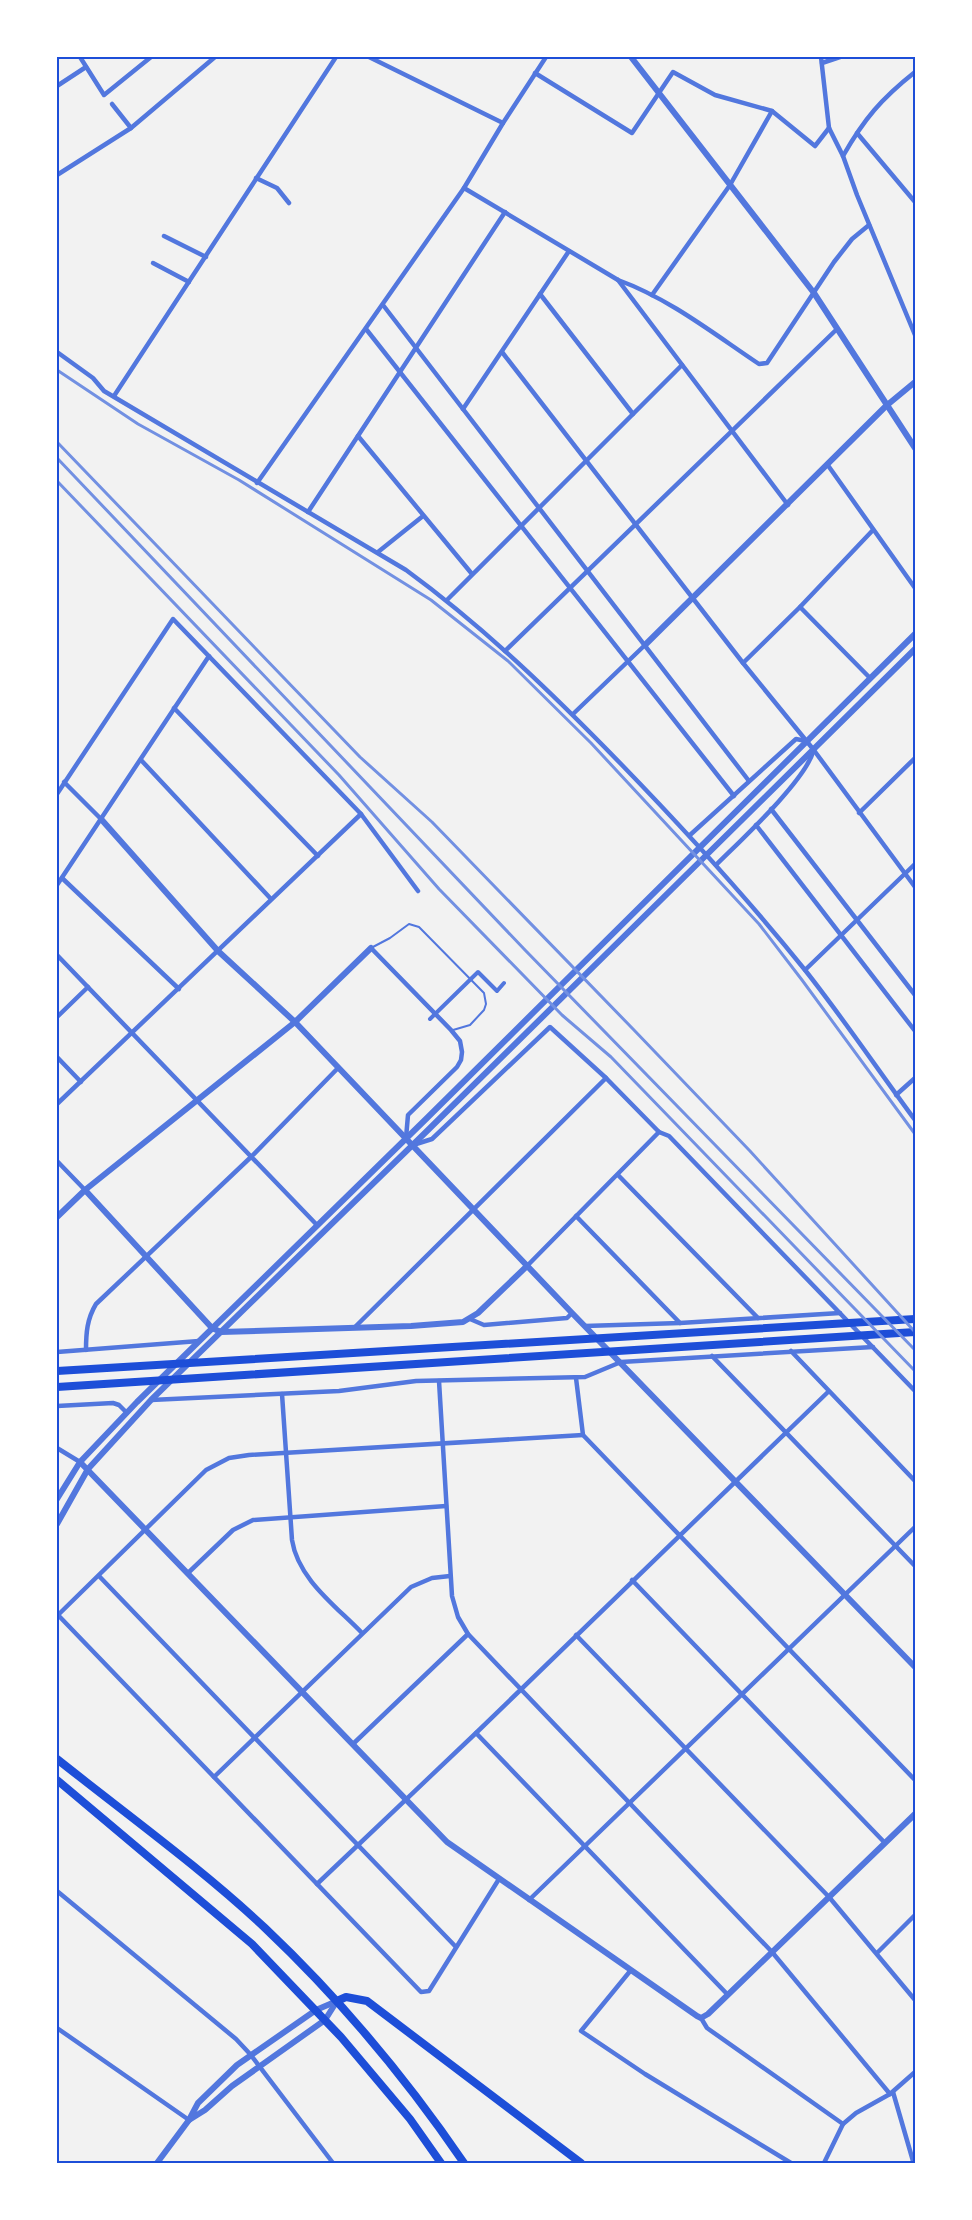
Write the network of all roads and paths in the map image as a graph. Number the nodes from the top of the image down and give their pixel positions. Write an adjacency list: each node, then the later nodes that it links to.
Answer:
1 (80, 57): 10 (street)
2 (151, 57): 10 (street)
3 (215, 57): 18 (street)
4 (336, 57): 23 (street)
5 (369, 57): 17 (street)
6 (546, 57): 12 (street)
7 (631, 57): 14 (street)
8 (840, 57): 9 (street)
9 (821, 60): 19 (street)
10 (86, 67): 13 (street)
11 (915, 72): 20 (street)
12 (535, 73): 14 (street); 17 (street)
13 (57, 86)
14 (659, 94): 16 (street); 24 (street)
15 (112, 104): 18 (street)
16 (772, 111): 19 (street); 24 (street)
17 (503, 123): 25 (street)
18 (131, 128): 22 (street)
19 (829, 128): 21 (street)
20 (857, 133): 21 (street); 27 (street)
21 (843, 156): 29 (street)
22 (57, 175)
23 (256, 178): 26 (street); 32 (street)
24 (730, 185): 36 (street); 38 (street)
25 (464, 189): 28 (street); 39 (street)
26 (289, 202)
27 (915, 202)
28 (504, 212): 31 (street); 46 (street)
29 (869, 225): 36 (street); 41 (street)
30 (164, 236): 32 (street)
31 (569, 251): 34 (street); 37 (street)
32 (206, 257): 35 (street)
33 (153, 263): 35 (street)
34 (618, 280): 38 (street); 49 (street)
35 (189, 282): 52 (street)
36 (811, 290): 38 (street); 42 (street)
37 (540, 294): 48 (street); 55 (street)
38 (652, 295)
39 (383, 305): 44 (street); 46 (street)
40 (915, 318): 41 (street)
41 (909, 321): 43 (street)
42 (837, 328): 53 (street); 56 (street)
43 (913, 328): 45 (street)
44 (366, 329): 50 (street); 61 (street)
45 (915, 335)
46 (417, 348): 50 (street); 54 (street)
47 (57, 352): 52 (street)
48 (501, 352): 54 (street); 59 (street)
49 (682, 365): 55 (street); 56 (street)
50 (400, 371): 57 (street); 67 (street)
51 (915, 382): 53 (street)
52 (114, 396): 61 (street)
53 (886, 406): 58 (street); 60 (street)
54 (464, 409): 63 (street)
55 (633, 414): 59 (street)
56 (732, 432): 62 (street); 66 (street)
57 (358, 436): 64 (street); 65 (street)
58 (915, 448)
59 (586, 461): 63 (street); 66 (street)
60 (827, 464): 62 (street); 68 (street)
61 (257, 483): 64 (street)
62 (788, 506): 74 (street)
63 (539, 508): 67 (street); 70 (street)
64 (308, 512): 69 (street)
65 (423, 516): 69 (street); 71 (street)
66 (636, 525): 70 (street); 74 (street)
67 (521, 526): 71 (street); 72 (street)
68 (873, 530): 73 (street); 76 (street)
69 (378, 552): 75 (street)
70 (588, 571): 72 (street); 78 (street)
71 (472, 574): 75 (street)
72 (570, 588): 80 (street); 82 (street)
73 (915, 588)
74 (694, 598): 78 (street); 83 (street)
75 (447, 600): 80 (street)
76 (800, 607): 83 (street); 84 (street)
77 (915, 634): 84 (street)
78 (645, 645): 82 (street); 91 (street)
79 (915, 649): 88 (street)
80 (505, 651): 86 (street)
81 (209, 656): 85 (street); 92 (street); 97 (street)
82 (627, 660): 86 (street); 94 (street)
83 (743, 663): 87 (street)
84 (870, 678): 87 (street)
85 (174, 708): 90 (street); 101 (street)
86 (573, 714): 100 (street)
87 (806, 741): 88 (street); 91 (street); 136 (street)
88 (813, 749): 95 (street); 96 (street); 137 (street)
89 (915, 758): 96 (street)
90 (141, 760): 98 (street); 109 (street)
91 (749, 781): 94 (street)
92 (64, 783): 93 (street); 98 (street)
93 (57, 794)
94 (734, 795): 100 (street)
95 (771, 809): 99 (street); 110 (street)
96 (858, 813): 104 (street)
97 (361, 814): 101 (street); 108 (street)
98 (101, 819): 105 (street); 113 (street)
99 (756, 825): 103 (street); 111 (street)
100 (690, 835): 103 (street)
101 (318, 856): 109 (street)
102 (915, 864): 104 (street)
103 (716, 865): 115 (street)
104 (905, 874): 107 (street); 110 (street)
105 (62, 878): 106 (street); 118 (street)
106 (57, 885)
107 (915, 887)
108 (418, 891)
109 (271, 899): 113 (street)
110 (857, 921): 111 (street); 119 (street)
111 (841, 935): 115 (street); 124 (street)
112 (371, 948): 122 (street); 123 (street); 123 (lane)
113 (219, 951): 118 (street); 122 (street)
114 (57, 955): 117 (street)
115 (805, 970): 131 (street)
116 (504, 983): 121 (street)
117 (88, 987): 120 (street); 125 (street)
118 (179, 989): 125 (street)
119 (915, 995)
120 (57, 1017)
121 (430, 1018)
122 (295, 1022): 127 (street); 132 (street)
123 (451, 1030): 136 (street)
124 (915, 1031)
125 (131, 1033): 130 (street); 132 (street)
126 (57, 1057): 130 (street)
127 (338, 1068): 136 (street); 138 (street)
128 (915, 1077): 131 (street)
129 (606, 1078): 135 (street); 137 (street); 142 (street)
130 (81, 1082): 133 (street)
131 (896, 1095): 134 (street)
132 (196, 1100): 138 (street); 141 (street)
133 (57, 1104)
134 (915, 1120)
135 (659, 1132): 140 (street); 149 (street)
136 (406, 1138): 137 (street); 145 (street)
137 (413, 1145): 142 (street); 157 (street)
138 (251, 1157): 145 (street); 146 (street)
139 (57, 1161): 141 (street)
140 (618, 1175): 143 (street); 150 (street)
141 (85, 1190): 144 (street); 146 (street)
142 (473, 1208): 147 (street); 155 (street)
143 (576, 1216): 147 (street); 153 (street)
144 (57, 1217)
145 (316, 1224): 156 (street)
146 (146, 1255): 156 (street); 161 (street)
147 (527, 1266): 148 (street); 151 (street)
148 (572, 1314): 151 (street); 154 (street)
149 (841, 1314): 150 (street); 160 (street)
150 (758, 1318): 153 (street)
151 (470, 1319): 155 (street)
152 (915, 1319): 166 (highway)
153 (680, 1323): 154 (street)
154 (585, 1326): 165 (street)
155 (355, 1327): 157 (street)
156 (212, 1328): 157 (street); 159 (street)
157 (221, 1332): 173 (street)
158 (915, 1332): 169 (highway)
159 (199, 1341): 161 (street); 175 (street)
160 (873, 1347): 162 (street); 170 (street)
161 (86, 1350): 163 (street)
162 (790, 1351): 164 (street); 171 (street)
163 (57, 1352)
164 (712, 1356): 165 (street); 176 (street)
165 (621, 1362): 167 (street); 183 (street)
166 (57, 1371)
167 (576, 1378): 168 (street); 177 (street)
168 (439, 1381): 172 (street); 178 (street)
169 (57, 1387)
170 (915, 1391)
171 (828, 1392): 176 (street); 184 (street)
172 (282, 1394): 173 (street); 180 (street)
173 (151, 1400): 182 (street)
174 (57, 1406): 175 (street)
175 (127, 1413): 181 (street)
176 (786, 1432): 183 (street); 192 (street)
177 (583, 1435): 178 (street); 191 (street)
178 (443, 1443): 180 (street); 186 (street)
179 (57, 1448): 181 (street)
180 (287, 1453): 187 (street); 190 (street)
181 (80, 1462): 182 (street); 185 (street)
182 (88, 1469): 188 (street); 190 (street)
183 (736, 1481): 191 (street); 198 (street)
184 (915, 1481)
185 (57, 1499)
186 (446, 1506): 187 (street); 196 (street)
187 (290, 1516): 194 (street); 199 (street)
188 (57, 1524)
189 (915, 1527): 192 (street)
190 (146, 1530): 194 (street); 195 (street)
191 (679, 1534): 197 (street); 202 (street)
192 (895, 1546): 193 (street); 198 (street)
193 (915, 1566)
194 (188, 1573): 205 (street)
195 (99, 1576): 208 (street); 212 (street)
196 (450, 1576): 199 (street); 200 (street)
197 (632, 1580): 201 (street); 206 (street)
198 (844, 1594): 202 (street); 203 (street)
199 (362, 1633): 205 (street)
200 (468, 1634): 204 (street); 209 (street)
201 (576, 1635): 204 (street); 210 (street)
202 (789, 1648): 206 (street); 214 (street)
203 (915, 1667)
204 (519, 1689): 207 (street); 216 (street)
205 (303, 1692): 208 (street); 209 (street)
206 (741, 1693): 210 (street); 218 (street)
207 (476, 1733): 215 (street); 220 (street)
208 (254, 1738): 212 (street); 219 (street)
209 (353, 1744): 215 (street)
210 (685, 1748): 216 (street); 224 (street)
211 (57, 1759): 233 (main road)
212 (214, 1777): 222 (street)
213 (57, 1780): 234 (main road)
214 (915, 1780)
215 (406, 1799): 219 (street); 221 (street)
216 (628, 1803): 220 (street); 228 (street)
217 (915, 1814): 218 (street)
218 (885, 1843): 224 (street)
219 (357, 1845): 222 (street); 227 (street)
220 (584, 1845): 225 (street); 231 (street)
221 (499, 1879): 225 (street); 227 (street)
222 (317, 1884): 227 (street)
223 (57, 1891): 238 (street)
224 (829, 1897): 228 (street); 229 (street)
225 (529, 1900): 230 (street)
226 (915, 1916): 229 (street)
227 (456, 1947)
228 (772, 1952): 231 (street); 241 (street)
229 (877, 1953): 232 (street)
230 (631, 1970): 235 (street); 244 (street)
231 (728, 1995): 235 (street)
232 (915, 2000)
233 (337, 2001): 234 (street); 236 (street); 245 (main road); 250 (main road)
234 (315, 2010): 236 (main road); 238 (street)
235 (701, 2018): 243 (street)
236 (325, 2020): 239 (street); 249 (main road)
237 (57, 2028): 242 (street)
238 (250, 2054): 239 (street); 242 (street)
239 (260, 2066): 242 (street); 248 (street)
240 (915, 2072): 241 (street)
241 (892, 2093): 243 (street); 246 (street)
242 (189, 2121): 247 (street)
243 (843, 2124): 253 (street)
244 (779, 2156): 251 (street); 252 (street)
245 (575, 2161)
246 (913, 2161)
247 (157, 2163)
248 (333, 2163)
249 (441, 2163)
250 (464, 2163)
251 (775, 2163)
252 (791, 2163)
253 (824, 2163)

